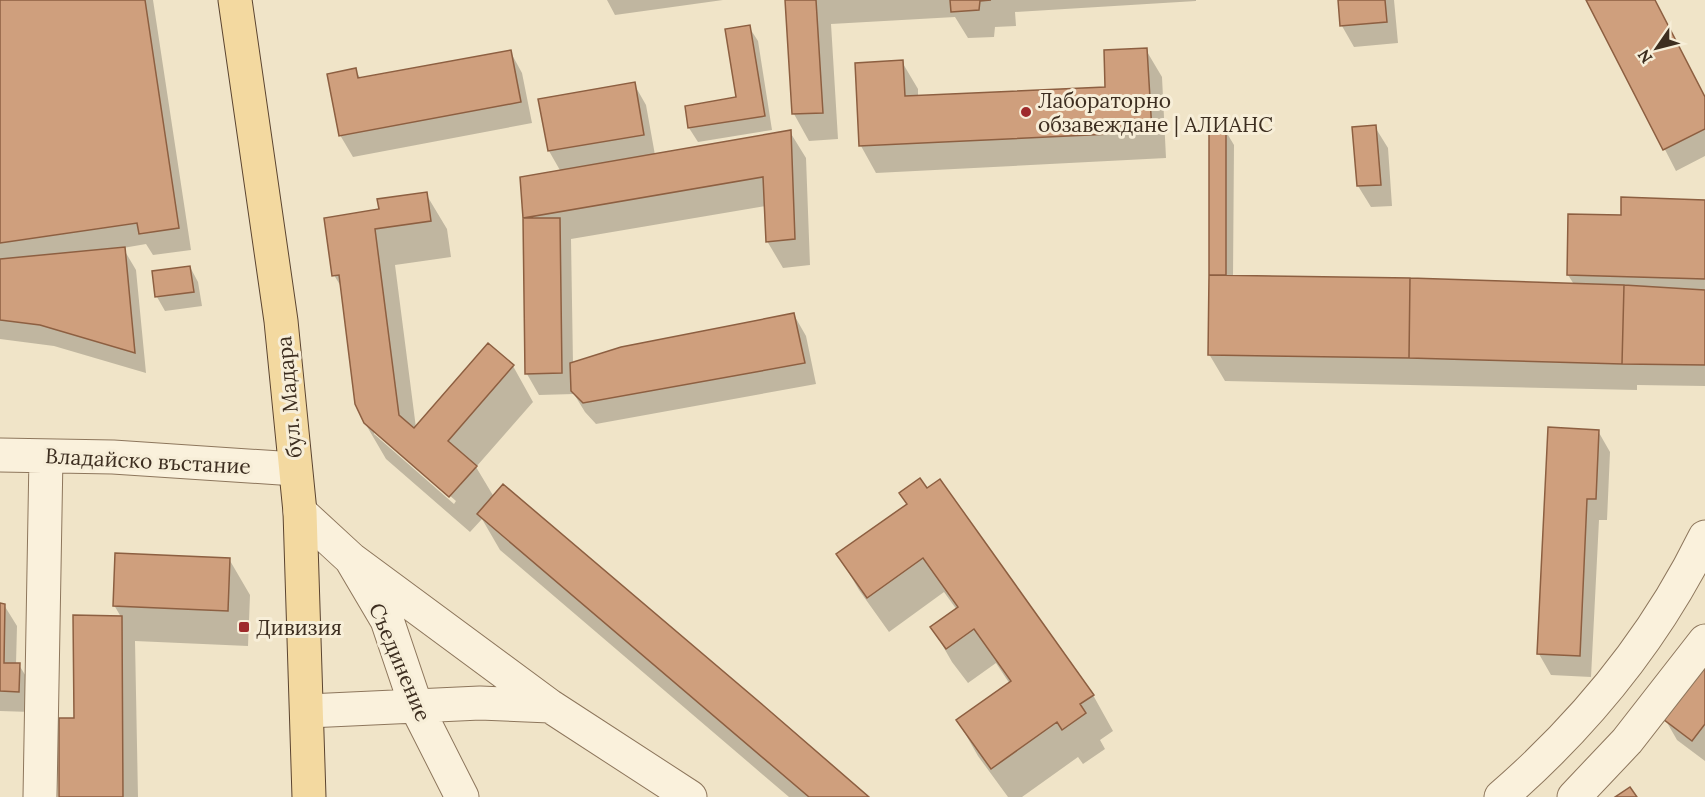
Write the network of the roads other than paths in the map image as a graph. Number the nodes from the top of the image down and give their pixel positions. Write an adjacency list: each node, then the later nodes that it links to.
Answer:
1 (235, 0): 4 (main road, бул. Мадара)
2 (0, 455): 3 (street, Владайско въстание)
3 (46, 456): 4 (street, Владайско въстание); 12 (street)
4 (295, 469): 5 (main road, бул. Мадара)
5 (300, 512): 7 (street, Съединение); 11 (main road, бул. Мадара)
6 (1705, 537): 17 (street)
7 (351, 559): 9 (street, Съединение); 10 (street)
8 (1705, 641): 18 (street)
9 (416, 706): 10 (street); 11 (street); 14 (street, Съединение)
10 (550, 706): 15 (street); 16 (street)
11 (308, 711): 13 (main road, бул. Мадара)
12 (40, 797)
13 (309, 797)
14 (462, 797)
15 (649, 797)
16 (690, 797)
17 (1501, 797)
18 (1574, 797)

